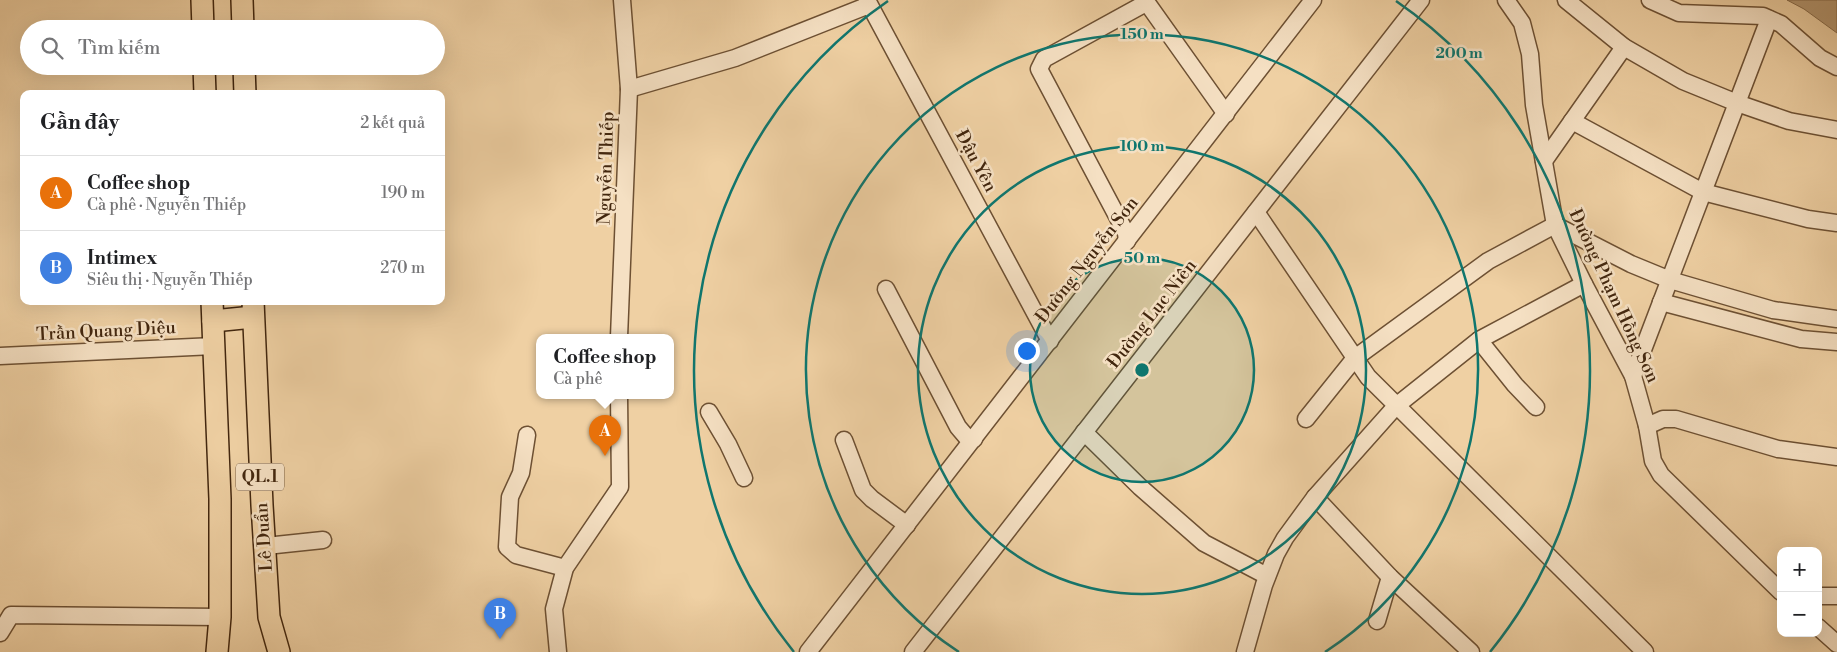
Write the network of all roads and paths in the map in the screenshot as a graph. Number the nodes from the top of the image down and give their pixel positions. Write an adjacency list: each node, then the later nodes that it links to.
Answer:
1 (202, 0): 12 (main road)
2 (242, 0): 13 (main road)
3 (622, 0): 18 (street, Nguyễn Thiếp)
4 (1421, 0): 27 (street, Đường Lục Niên)
5 (1506, 0): 25 (street, Đường Phạm Hồng Sơn)
6 (1566, 0): 14 (street)
7 (1650, 0): 11 (street)
8 (1146, 1): 22 (street); 30 (street)
9 (868, 2): 18 (street); 40 (street, Đậu Yên)
10 (1305, 4): 22 (street, Đường Nguyễn Sơn)
11 (1769, 19): 15 (street); 21 (street)
12 (203, 20)
13 (243, 20)
14 (1624, 47): 21 (street); 23 (street)
15 (1837, 67)
16 (204, 75): 19 (main road)
17 (244, 75): 20 (main road)
18 (628, 89): 38 (street, Nguyễn Thiếp)
19 (205, 90)
20 (245, 90)
21 (1737, 103): 24 (street); 26 (street)
22 (1226, 114): 30 (street, Đường Nguyễn Sơn)
23 (1572, 121): 25 (street); 26 (street)
24 (1837, 130)
25 (1544, 161): 29 (street, Đường Phạm Hồng Sơn)
26 (1703, 192): 28 (street); 31 (street)
27 (1256, 212): 44 (street); 52 (street, Đường Lục Niên)
28 (1837, 222)
29 (1555, 225): 31 (street); 32 (street, Đường Phạm Hồng Sơn); 44 (street)
30 (1127, 241): 40 (street, Đường Nguyễn Sơn)
31 (1670, 280): 34 (street); 37 (street)
32 (1584, 284): 39 (street); 45 (street, Đường Phạm Hồng Sơn)
33 (886, 289): 54 (street)
34 (1661, 302): 41 (street); 45 (street)
35 (253, 309): 36 (main road); 61 (main road, Lê Duẩn / QL.1)
36 (213, 311): 42 (main road, QL.1)
37 (1837, 319)
38 (619, 334)
39 (1479, 340): 47 (street); 48 (street)
40 (1050, 341): 54 (street, Đường Nguyễn Sơn)
41 (1837, 342)
42 (214, 346): 43 (street, Trần Quang Diệu); 68 (main road, QL.1)
43 (0, 356)
44 (1355, 358): 47 (street); 50 (street)
45 (1633, 376): 51 (street, Đường Phạm Hồng Sơn)
46 (619, 399): 62 (street)
47 (1396, 406): 58 (street); 80 (street)
48 (1536, 407)
49 (709, 412): 57 (street)
50 (1306, 419)
51 (1647, 426): 56 (street); 65 (street, Đường Phạm Hồng Sơn)
52 (1084, 432): 63 (street); 77 (street, Đường Lục Niên)
53 (527, 435): 62 (street)
54 (974, 439): 59 (street, Đường Nguyễn Sơn)
55 (844, 440): 59 (street)
56 (1837, 457)
57 (744, 478)
58 (1315, 497): 63 (street); 64 (street)
59 (907, 525): 76 (street, Đường Nguyễn Sơn)
60 (323, 540): 61 (street)
61 (266, 546): 74 (main road, Lê Duẩn / QL.1)
62 (565, 568): 75 (street)
63 (1267, 576): 78 (street)
64 (1390, 577): 69 (street); 79 (street)
65 (1777, 588)
66 (1822, 596): 67 (street)
67 (1837, 596)
68 (220, 616): 71 (street); 73 (main road, QL.1)
69 (1377, 621)
70 (1822, 631): 72 (street)
71 (0, 633)
72 (1837, 644)
73 (217, 652)
74 (279, 652)
75 (558, 652)
76 (808, 652)
77 (913, 652)
78 (1245, 652)
79 (1471, 652)
80 (1645, 652)

